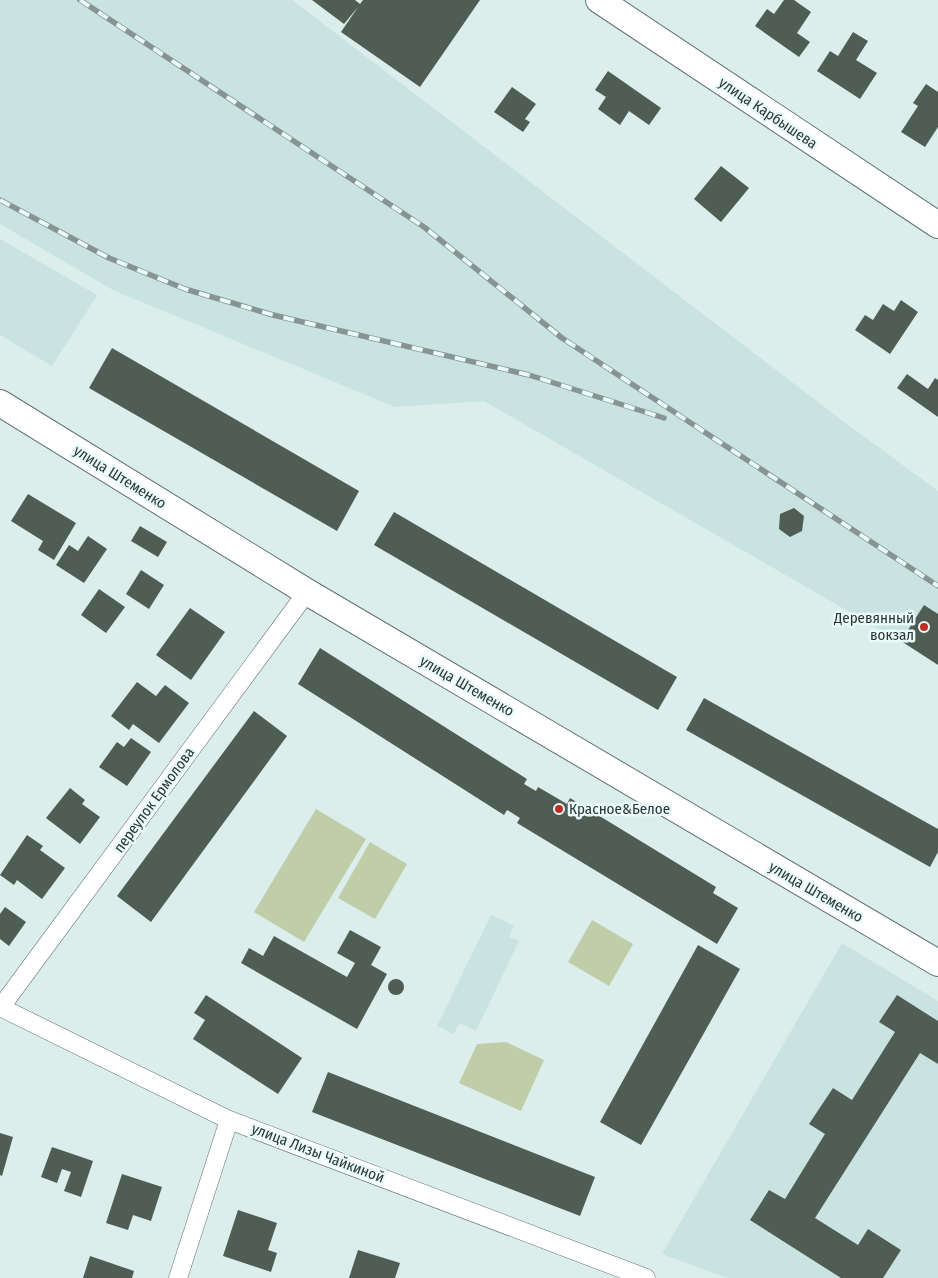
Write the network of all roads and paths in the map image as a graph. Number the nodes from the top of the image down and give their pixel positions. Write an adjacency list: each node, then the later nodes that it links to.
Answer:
1 (609, 3): 2 (main road, улица Карбышева)
2 (938, 225)
3 (0, 403): 4 (main road, улица Штеменко)
4 (307, 592): 5 (main road, улица Штеменко); 6 (street, переулок Ермолова)
5 (938, 963)
6 (0, 1007): 7 (street, улица Лизы Чайкиной)
7 (229, 1120): 8 (street); 9 (street, улица Лизы Чайкиной)
8 (178, 1278)
9 (646, 1278)

